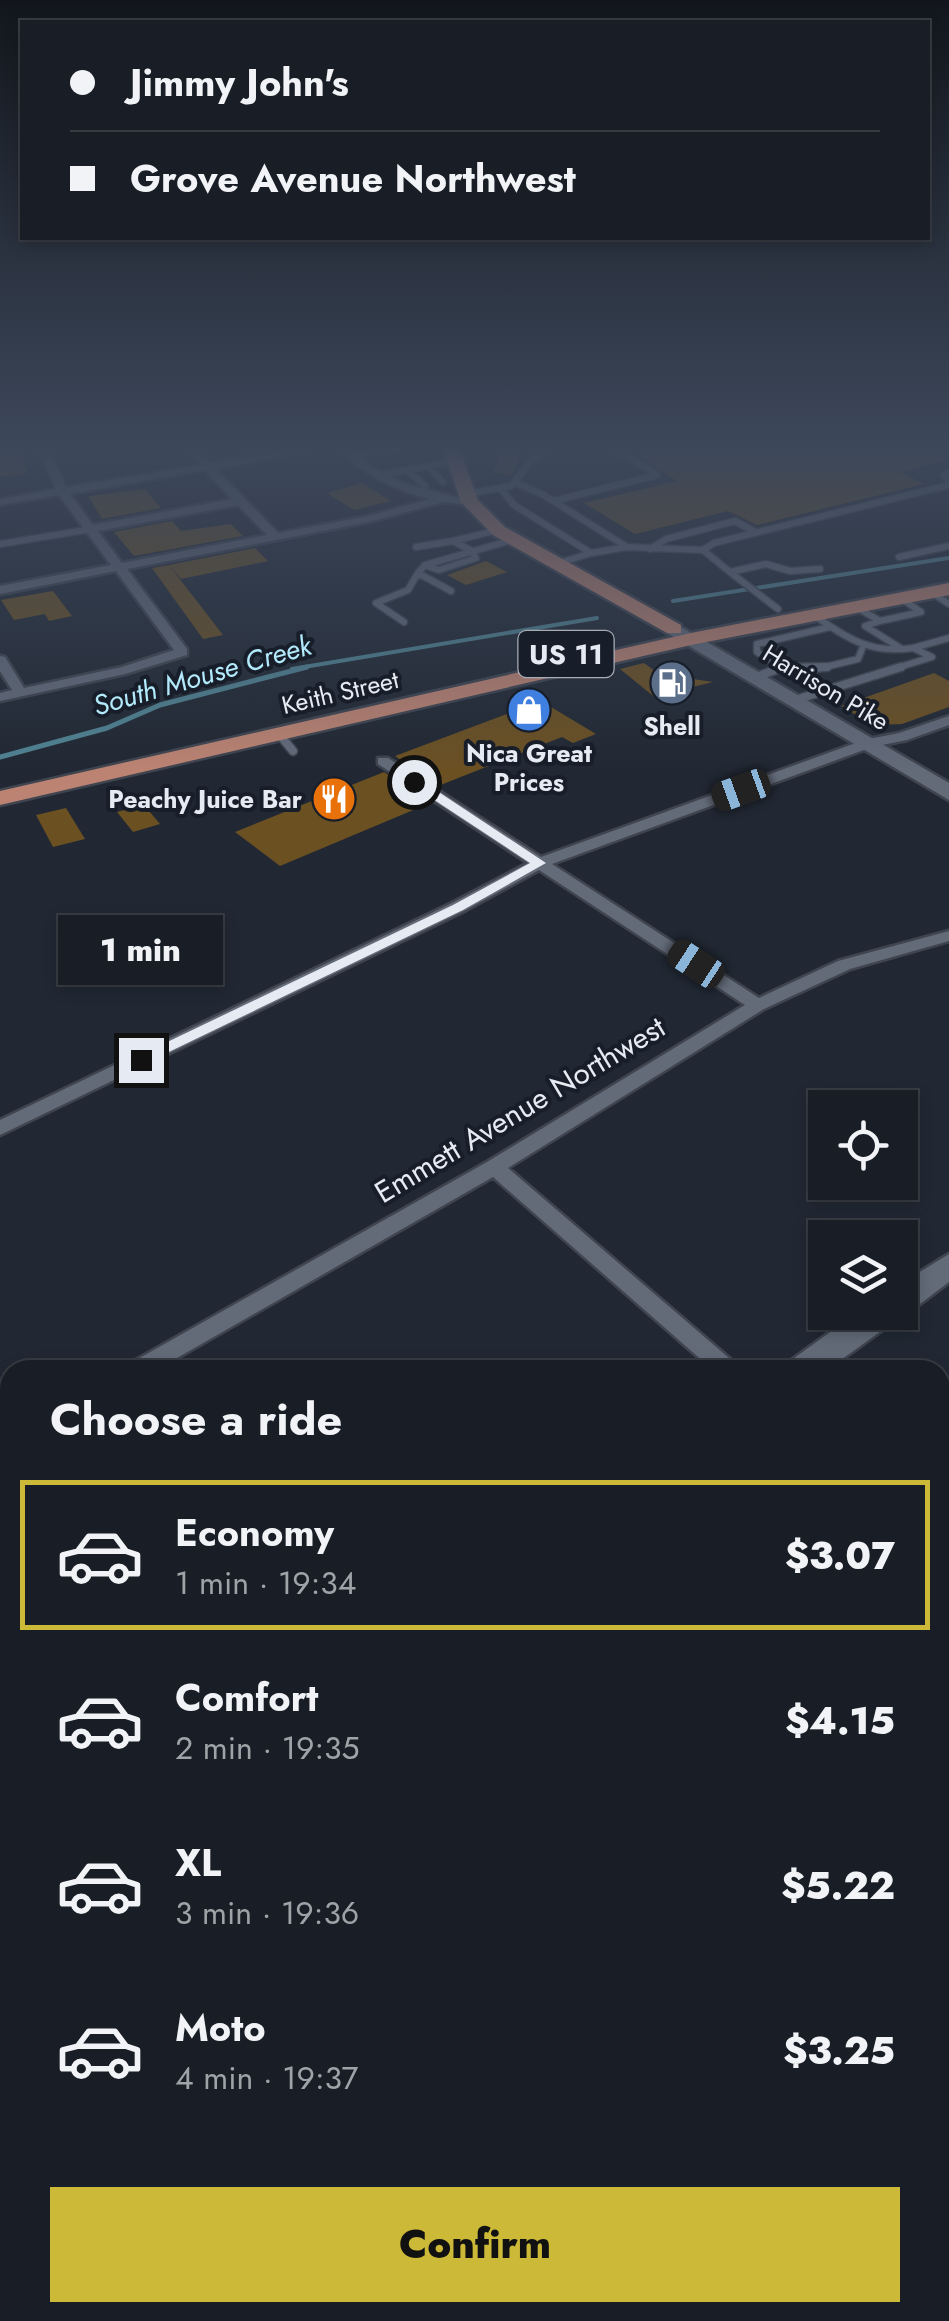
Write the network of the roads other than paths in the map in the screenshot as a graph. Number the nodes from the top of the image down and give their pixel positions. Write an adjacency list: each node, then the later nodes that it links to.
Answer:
1 (111, 556): 10 (street)
2 (178, 556): 10 (street)
3 (454, 556): 13 (lane)
4 (541, 556): 9 (main road)
5 (581, 556): 9 (lane)
6 (711, 556): 12 (lane)
7 (902, 556): 8 (lane)
8 (899, 557)
9 (555, 565): 25 (main road)
10 (120, 568): 15 (street); 34 (street)
11 (820, 569): 12 (lane)
12 (730, 572): 21 (lane)
13 (418, 573): 16 (lane); 24 (lane)
14 (949, 576): 21 (main road, US 11)
15 (0, 590)
16 (451, 591)
17 (940, 591): 18 (main road, US 11); 19 (lane)
18 (902, 599): 20 (main road, US 11); 23 (lane)
19 (949, 604)
20 (856, 607): 22 (main road, US 11); 23 (lane)
21 (778, 609): 26 (main road, US 11)
22 (822, 621): 26 (main road, US 11); 29 (lane); 32 (lane)
23 (880, 621): 30 (lane)
24 (404, 622)
25 (625, 628): 26 (main road, Keith Street / US 11); 26 (main road); 38 (main road, Keith Street / US 11)
26 (682, 634): 33 (main road, Harrison Pike); 38 (main road, Keith Street / US 11)
27 (949, 638): 28 (lane)
28 (913, 648): 30 (lane); 36 (lane)
29 (862, 649): 30 (lane); 32 (lane)
30 (903, 650)
31 (0, 660): 34 (street)
32 (785, 668): 33 (lane)
33 (756, 677): 36 (main road, Harrison Pike)
34 (20, 692): 35 (street)
35 (0, 696)
36 (796, 700): 39 (main road, Harrison Pike)
37 (949, 720): 39 (street)
38 (280, 736): 41 (main road, Keith Street / US 11); 43 (main road, Keith Street / US 11)
39 (868, 744): 42 (main road, Harrison Pike); 44 (street)
40 (383, 762): 44 (street)
41 (0, 781)
42 (949, 794)
43 (0, 798)
44 (540, 863): 46 (street); 47 (street)
45 (949, 936): 46 (street, Emmett Avenue Northwest)
46 (758, 1005): 48 (street, Emmett Avenue Northwest)
47 (0, 1128)
48 (494, 1167): 52 (street, Emmett Avenue Northwest); 53 (street)
49 (949, 1266): 50 (main road)
50 (918, 1288)
51 (858, 1330): 54 (main road)
52 (155, 1360)
53 (716, 1360)
54 (816, 1360)

